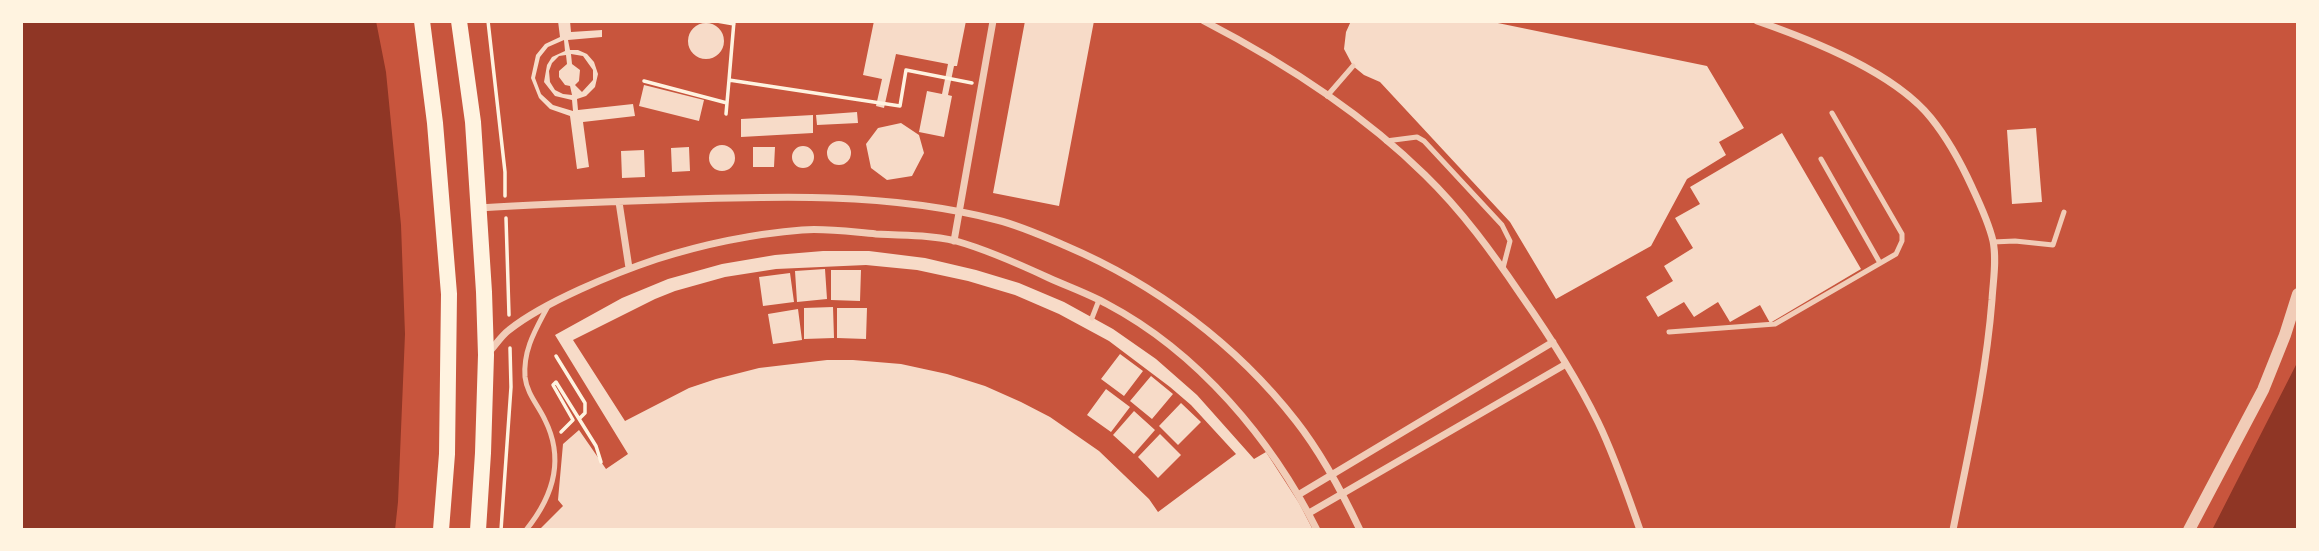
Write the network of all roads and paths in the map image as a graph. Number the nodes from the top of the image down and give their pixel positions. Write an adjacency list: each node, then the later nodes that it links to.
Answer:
1 (422, 21): 46 (highway)
2 (459, 21): 21 (highway)
3 (488, 21): 20 (path)
4 (717, 21): 8 (path)
5 (993, 21): 12 (street)
6 (1204, 21): 13 (street)
7 (1757, 21): 25 (street)
8 (734, 23): 10 (path)
9 (1353, 66): 13 (lane)
10 (729, 80): 12 (path); 14 (path)
11 (644, 81): 14 (path)
12 (981, 85): 22 (street)
13 (1327, 96): 17 (street)
14 (727, 103): 16 (path)
15 (1832, 113): 26 (lane)
16 (726, 114)
17 (1386, 141): 28 (street); 28 (lane)
18 (1821, 159): 26 (lane)
19 (619, 202): 20 (street); 22 (street); 27 (street)
20 (505, 206): 21 (street); 33 (path)
21 (479, 208): 36 (highway)
22 (958, 211): 24 (street); 42 (street)
23 (2064, 212): 25 (lane)
24 (954, 241): 27 (street); 30 (street)
25 (1993, 242): 53 (street)
26 (1880, 263): 34 (lane)
27 (629, 268): 31 (street)
28 (1503, 268): 35 (street)
29 (2298, 294): 54 (street)
30 (1099, 300): 32 (lane); 44 (street)
31 (548, 306): 33 (street); 40 (lane)
32 (1092, 318)
33 (509, 330): 36 (street); 48 (path)
34 (1668, 332)
35 (1553, 342): 38 (street); 42 (street)
36 (486, 355): 47 (highway)
37 (556, 356): 39 (path)
38 (1566, 364): 43 (street); 52 (street)
39 (579, 419): 40 (path); 41 (path)
40 (553, 438): 49 (lane)
41 (601, 462)
42 (1332, 474): 43 (street); 44 (street)
43 (1343, 494): 45 (street); 51 (street)
44 (1298, 495): 45 (street)
45 (1309, 513): 50 (street)
46 (442, 530)
47 (478, 530)
48 (501, 530)
49 (526, 530)
50 (1317, 530)
51 (1360, 530)
52 (1640, 530)
53 (1953, 530)
54 (2189, 530)

